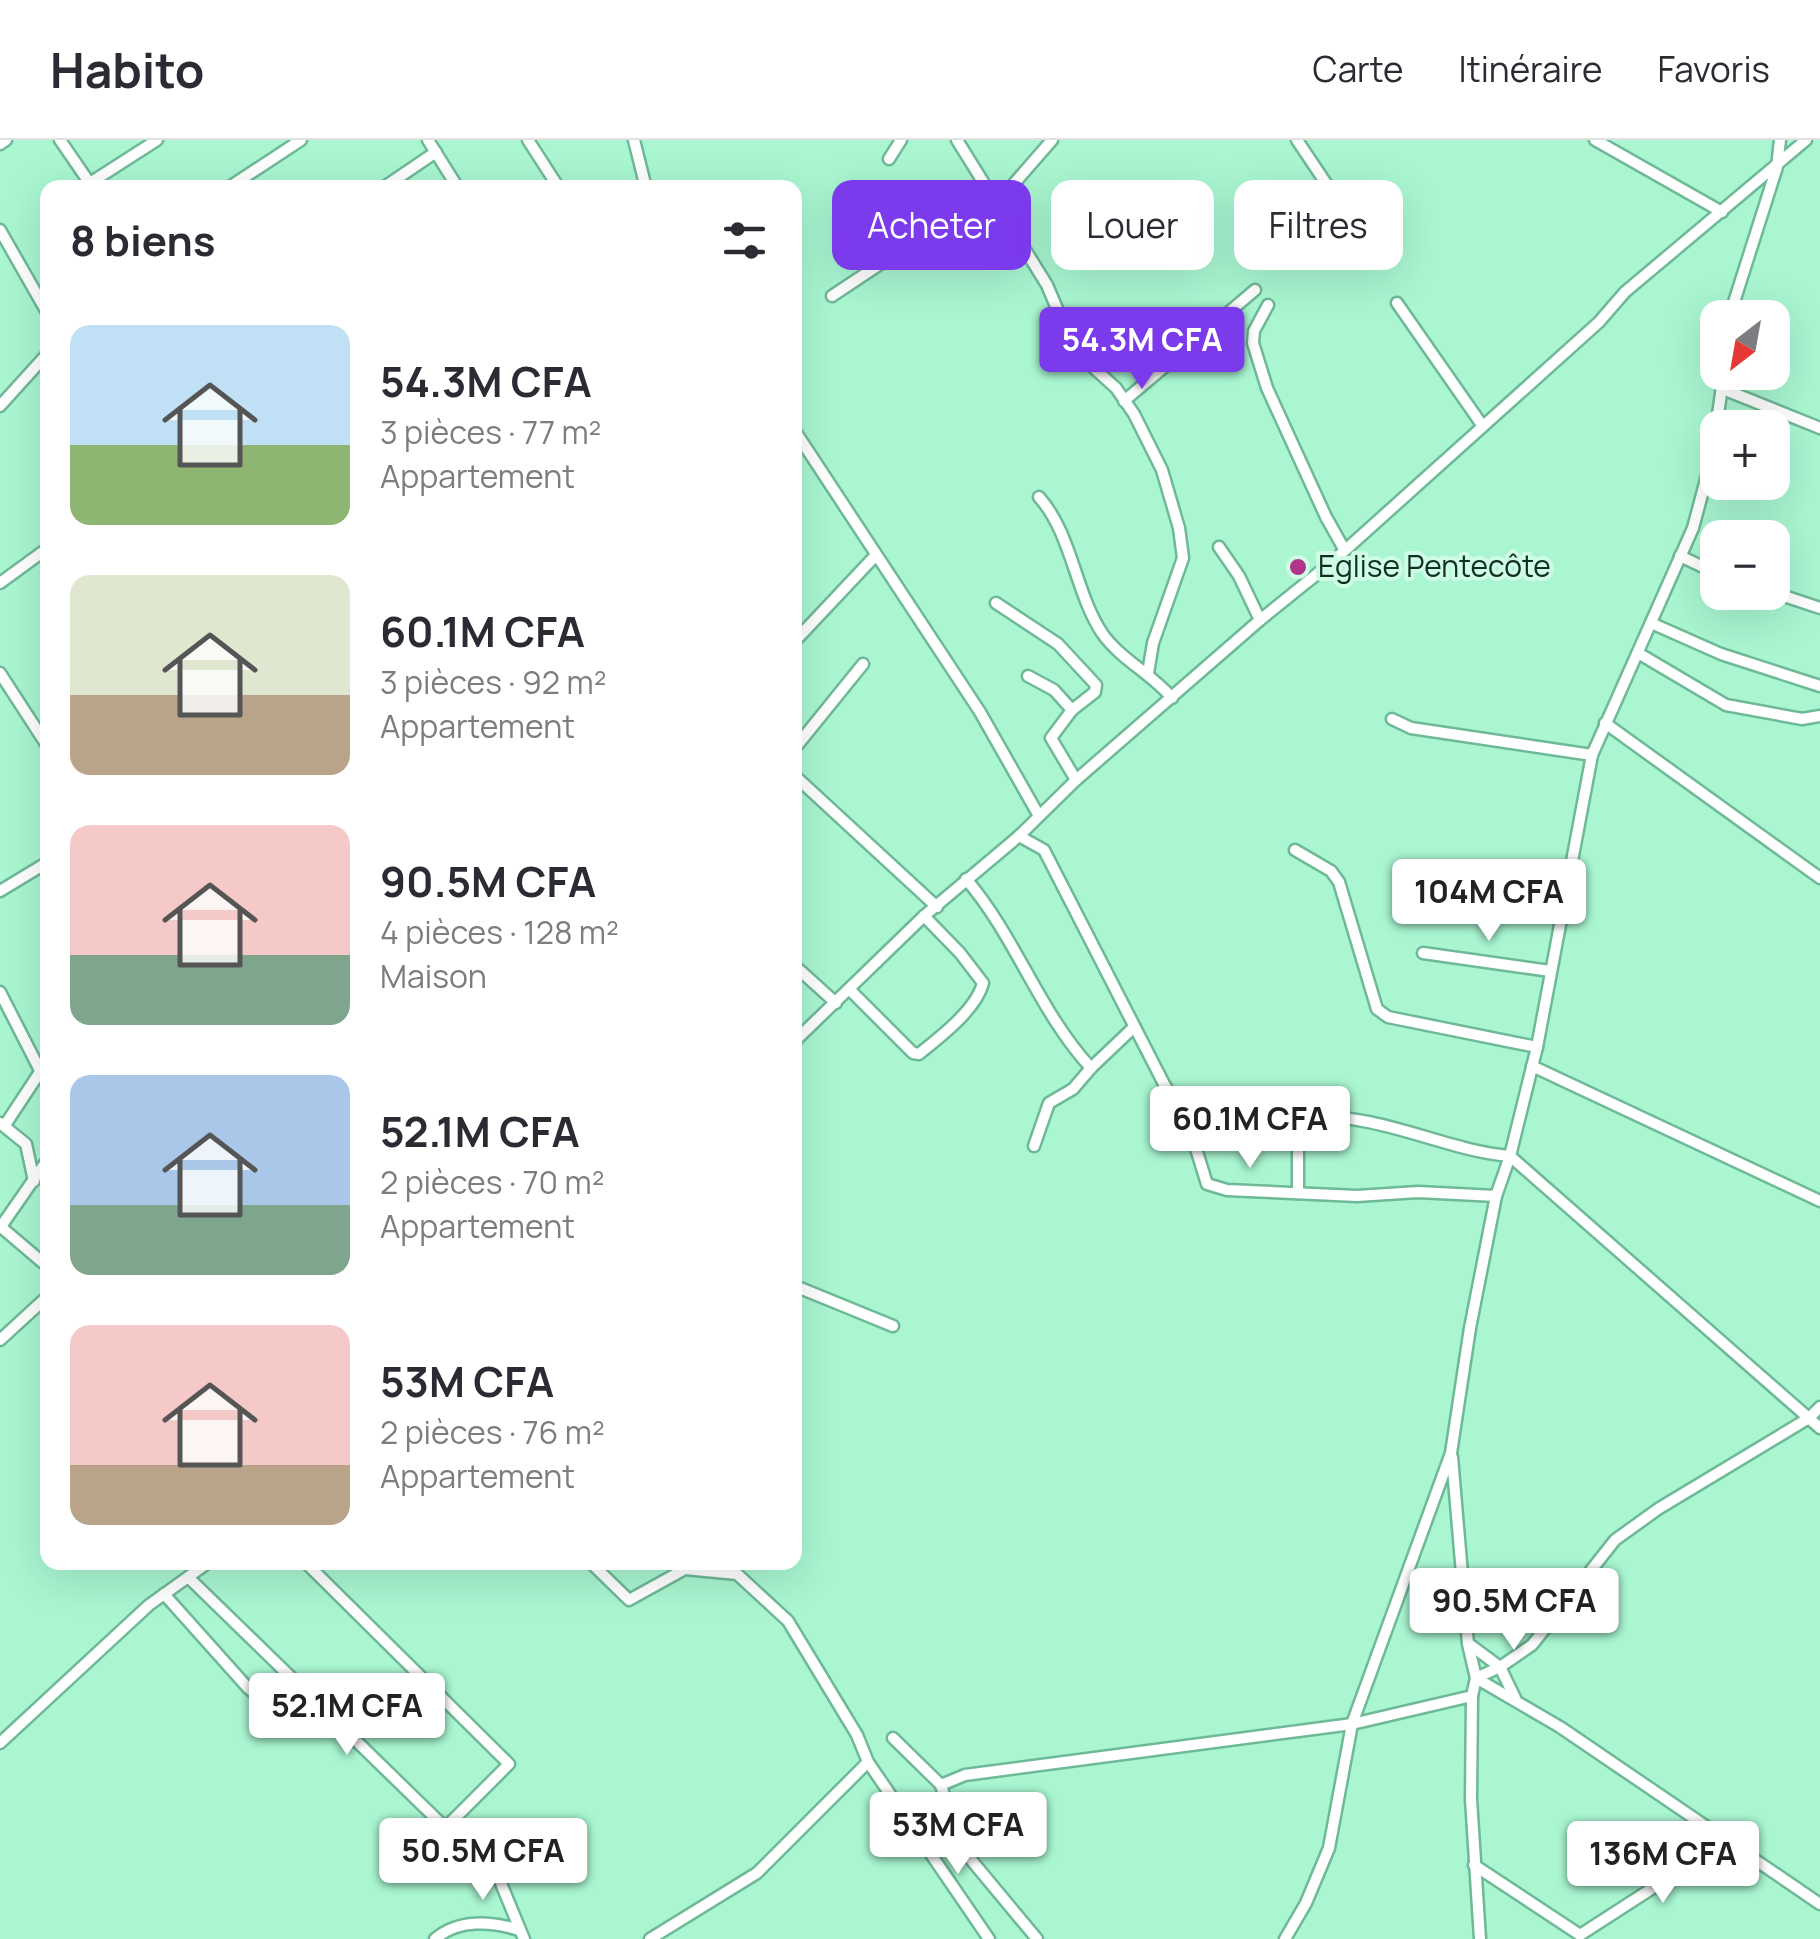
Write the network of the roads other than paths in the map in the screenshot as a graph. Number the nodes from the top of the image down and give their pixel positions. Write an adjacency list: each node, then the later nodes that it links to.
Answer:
1 (6, 140): 15 (street)
2 (60, 140): 19 (street)
3 (157, 140): 20 (street)
4 (302, 140): 21 (street)
5 (428, 140): 16 (street)
6 (528, 140): 24 (street)
7 (634, 140): 25 (street)
8 (901, 140): 17 (street)
9 (957, 140): 26 (street)
10 (1052, 140): 27 (street)
11 (1297, 140): 28 (street)
12 (1595, 140): 29 (street)
13 (1780, 140): 18 (street)
14 (1806, 140): 18 (street)
15 (0, 144)
16 (436, 152): 22 (street); 23 (street)
17 (888, 159)
18 (1777, 166): 29 (street); 36 (street)
19 (88, 180)
20 (99, 180)
21 (240, 180)
22 (395, 180)
23 (453, 180)
24 (553, 180)
25 (644, 180)
26 (983, 180)
27 (1017, 180)
28 (1324, 180)
29 (1722, 212): 44 (street)
30 (0, 230): 35 (street)
31 (1031, 258): 42 (street)
32 (871, 270): 34 (street)
33 (1254, 290): 42 (street)
34 (832, 296)
35 (40, 300)
36 (1735, 300)
37 (1397, 304): 44 (street)
38 (1268, 305): 49 (street)
39 (40, 362): 43 (street)
40 (1723, 390): 52 (street)
41 (1725, 390): 45 (street)
42 (1124, 401): 63 (street)
43 (0, 406)
44 (1482, 426): 49 (street)
45 (1820, 428)
46 (802, 442): 51 (street)
47 (1039, 497): 63 (street)
48 (1219, 546): 58 (street)
49 (1344, 549): 58 (street)
50 (40, 554): 54 (street)
51 (876, 556): 60 (street); 77 (street)
52 (1680, 556): 53 (street); 59 (street)
53 (1700, 565)
54 (0, 584)
55 (1790, 598): 57 (street)
56 (996, 603): 68 (street)
57 (1820, 608)
58 (1260, 620): 67 (street)
59 (1651, 623): 61 (street); 66 (street)
60 (802, 634)
61 (1638, 653): 69 (street); 71 (street)
62 (862, 664): 73 (street)
63 (1148, 672): 67 (street)
64 (0, 673): 72 (street)
65 (1028, 676): 68 (street)
66 (1820, 686)
67 (1172, 698): 75 (street)
68 (1072, 710): 75 (street)
69 (1820, 716)
70 (1392, 719): 74 (street)
71 (1605, 724): 74 (street); 82 (street)
72 (40, 735)
73 (802, 739)
74 (1592, 754): 86 (street)
75 (1076, 780): 77 (street)
76 (802, 782): 87 (street)
77 (1036, 819): 78 (street); 79 (street)
78 (1019, 836): 79 (street); 83 (street)
79 (1040, 845): 95 (street)
80 (1295, 850): 97 (street)
81 (40, 867): 85 (street)
82 (1820, 878)
83 (966, 879): 87 (street); 99 (street)
84 (1462, 885): 86 (street)
85 (0, 891)
86 (1563, 900): 90 (street)
87 (937, 907): 88 (street)
88 (924, 916): 92 (street); 92 (street)
89 (1423, 953): 90 (street)
90 (1550, 971): 97 (street)
91 (802, 972): 94 (street)
92 (849, 989): 94 (street)
93 (0, 992): 100 (street)
94 (836, 1003): 96 (street)
95 (1134, 1027): 99 (street); 101 (street)
96 (802, 1035)
97 (1536, 1047): 98 (street)
98 (1532, 1066): 105 (street); 110 (street)
99 (1091, 1068): 104 (street)
100 (40, 1072): 103 (street)
101 (1178, 1102): 102 (street); 108 (street)
102 (1298, 1120): 105 (street); 108 (street)
103 (2, 1124): 107 (street)
104 (1034, 1146)
105 (1510, 1156): 109 (street); 118 (street)
106 (40, 1172): 107 (street)
107 (34, 1181): 111 (street)
108 (1298, 1193): 109 (street)
109 (1496, 1196): 120 (street)
110 (1820, 1200)
111 (0, 1227): 112 (street)
112 (40, 1260)
113 (802, 1289): 115 (street)
114 (40, 1303): 116 (street)
115 (893, 1326)
116 (0, 1340)
117 (1820, 1407): 118 (street)
118 (1809, 1418): 119 (street); 129 (street)
119 (1820, 1428)
120 (1451, 1452): 128 (street); 134 (street)
121 (198, 1570): 126 (street)
122 (312, 1570): 139 (street)
123 (598, 1570): 124 (street)
124 (683, 1570)
125 (695, 1570): 137 (street)
126 (189, 1578): 127 (street); 139 (street)
127 (164, 1594): 133 (street); 136 (street)
128 (1468, 1644): 129 (street); 130 (street)
129 (1500, 1667): 130 (street); 132 (street)
130 (1476, 1678): 131 (street); 132 (street)
131 (1472, 1696): 134 (street); 141 (street)
132 (1516, 1699): 140 (street)
133 (278, 1713)
134 (1352, 1724): 138 (street); 148 (street)
135 (894, 1738): 138 (street)
136 (0, 1743)
137 (868, 1762): 145 (street); 146 (street)
138 (941, 1785): 147 (street)
139 (448, 1826): 143 (street)
140 (1722, 1836): 141 (street); 142 (street)
141 (1474, 1865): 149 (street)
142 (1820, 1904)
143 (521, 1934): 144 (street)
144 (435, 1939)
145 (650, 1939)
146 (989, 1939)
147 (1037, 1939)
148 (1285, 1939)
149 (1480, 1939)

